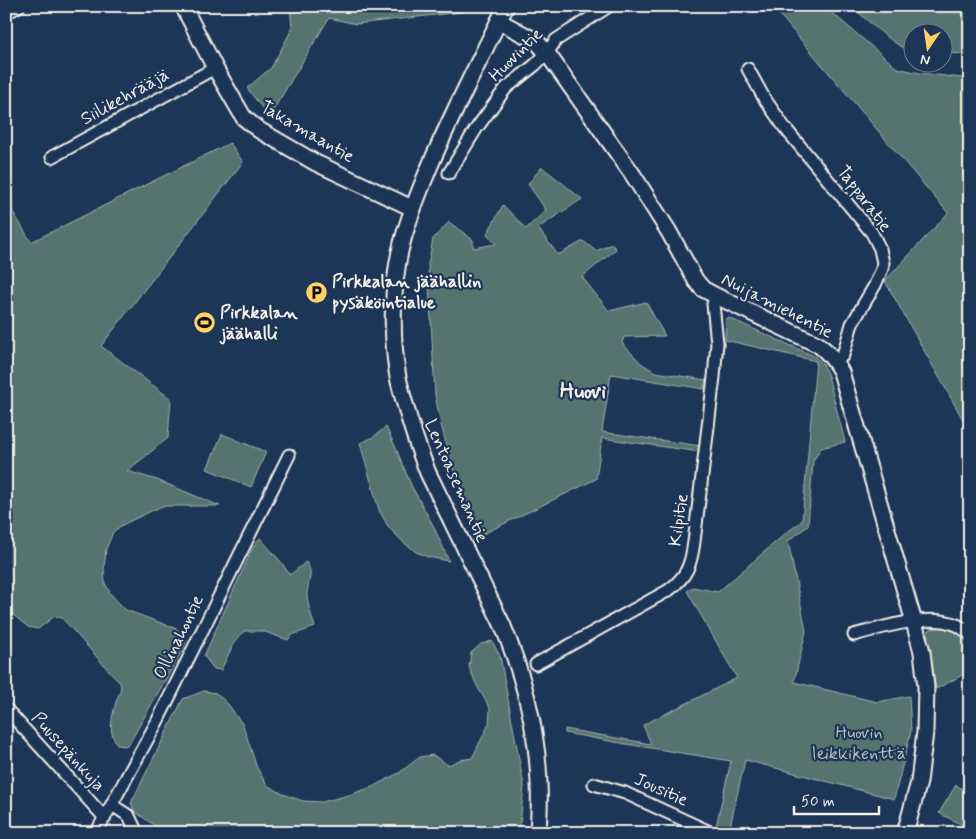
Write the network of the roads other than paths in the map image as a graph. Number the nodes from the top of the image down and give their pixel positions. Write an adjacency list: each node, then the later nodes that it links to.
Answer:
1 (19, 6): 5 (street)
2 (182, 6): 8 (street, Takamaantie)
3 (506, 6): 6 (street, Lentoasemantie)
4 (609, 6): 7 (street, Huovintie)
5 (6, 13)
6 (498, 21): 7 (street, Nuijamiehentie); 12 (street, Lentoasemantie)
7 (547, 53): 11 (street, Huovintie); 13 (street, Nuijamiehentie)
8 (216, 68): 10 (street, Siilikehrääjä); 12 (street, Takamaantie)
9 (748, 69): 14 (street, Tapparatie)
10 (52, 157)
11 (449, 173)
12 (412, 208): 26 (street, Lentoasemantie)
13 (716, 296): 14 (street, Nuijamiehentie); 19 (street, Kilpitie)
14 (837, 362): 16 (street, Nuijamiehentie)
15 (289, 455): 22 (street, Ollinahontie)
16 (914, 622): 17 (street); 18 (street); 28 (street, Nuijamiehentie)
17 (970, 634)
18 (854, 635)
19 (536, 664)
20 (6, 709): 23 (street, Puusepänkuja)
21 (594, 784): 27 (street, Jousitie)
22 (112, 806): 23 (street, Ollinahontie); 25 (street)
23 (105, 818): 24 (street, Ollinahontie)
24 (96, 833)
25 (137, 833)
26 (538, 833)
27 (712, 833)
28 (905, 833)

